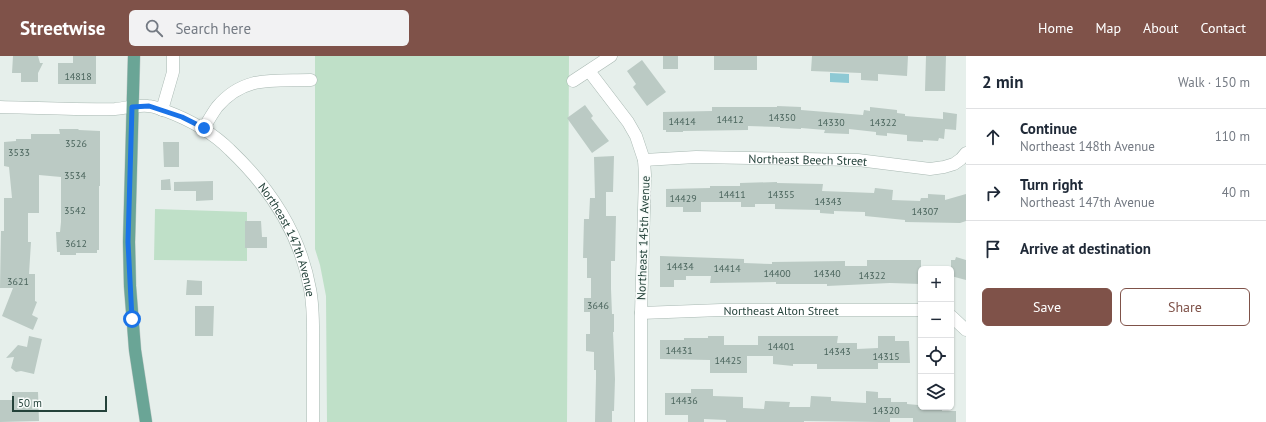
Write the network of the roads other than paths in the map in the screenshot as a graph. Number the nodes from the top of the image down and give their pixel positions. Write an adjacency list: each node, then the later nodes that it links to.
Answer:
1 (134, 56): 8 (main road)
2 (173, 56): 9 (street)
3 (611, 56): 4 (street)
4 (589, 71): 6 (street); 12 (street, Northeast 145th Avenue)
5 (311, 80): 10 (street)
6 (573, 81)
7 (0, 107): 8 (street, Northeast 147th Avenue)
8 (132, 107): 9 (street, Northeast 147th Avenue); 17 (main road)
9 (162, 110): 10 (street, Northeast 147th Avenue)
10 (204, 128): 18 (street, Northeast 147th Avenue)
11 (966, 153): 12 (street, Northeast Beech Street)
12 (644, 160): 14 (street, Northeast 145th Avenue)
13 (918, 310): 14 (street, Northeast Alton Street)
14 (641, 313): 19 (street, Northeast 145th Avenue)
15 (954, 318): 16 (street)
16 (965, 327)
17 (146, 422)
18 (313, 422)
19 (641, 422)

